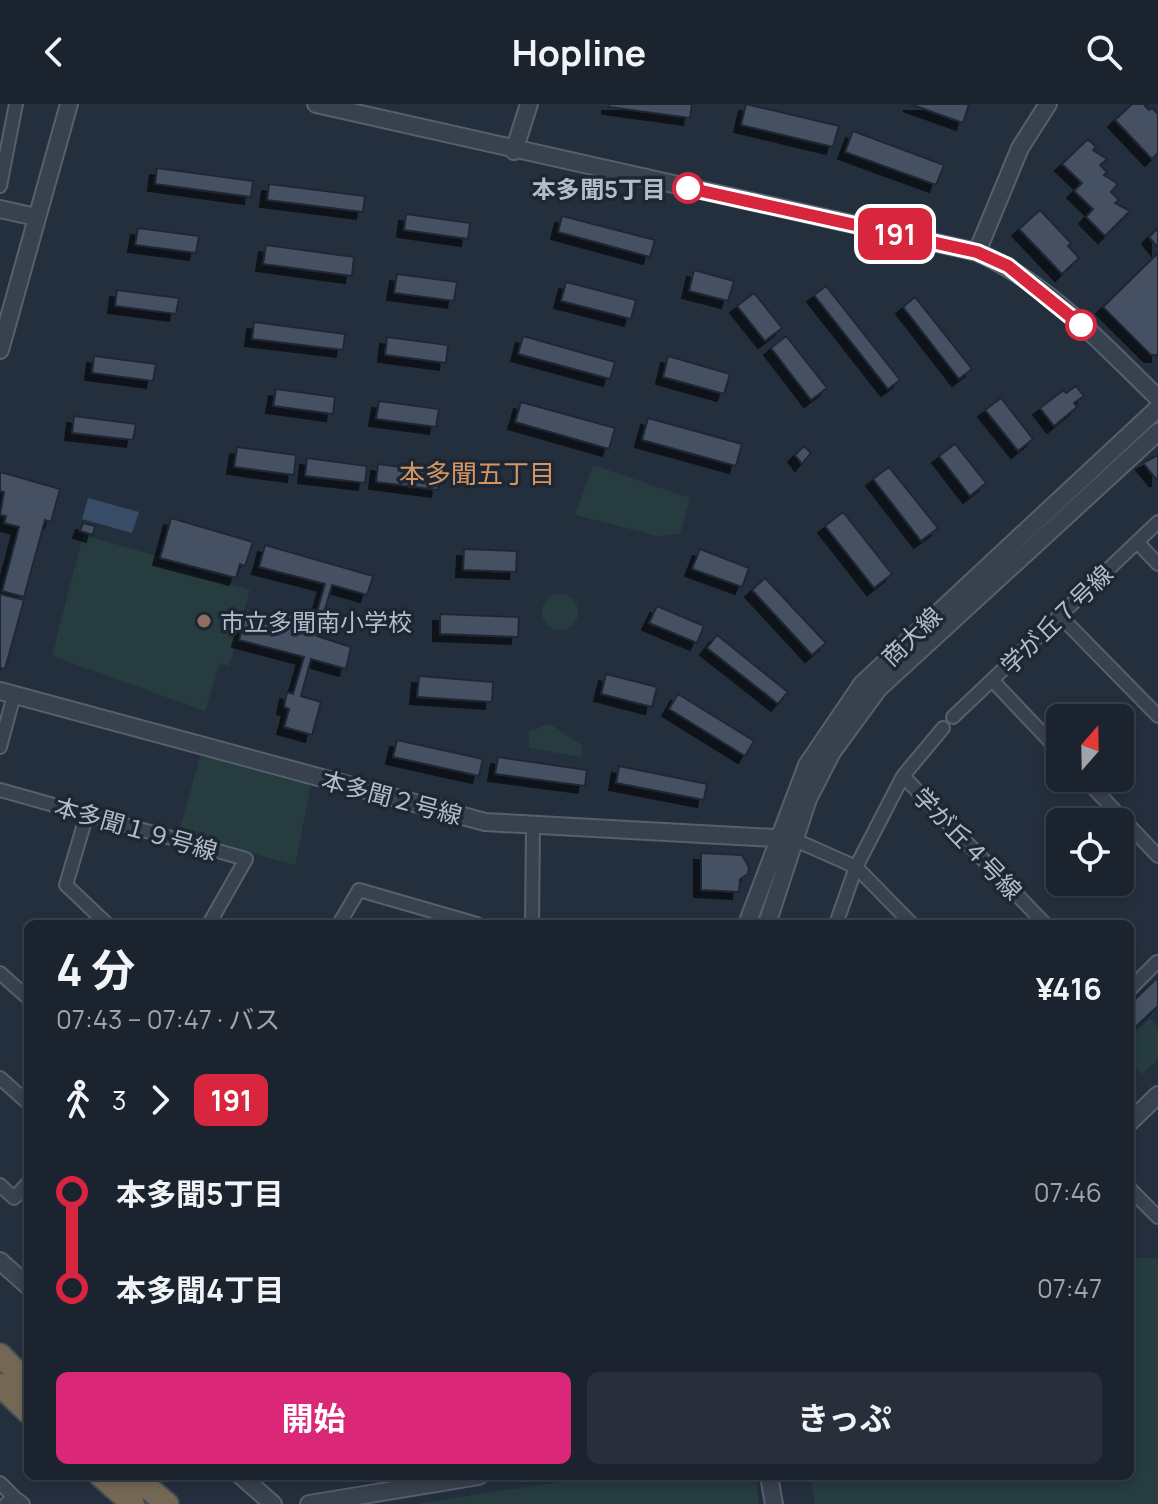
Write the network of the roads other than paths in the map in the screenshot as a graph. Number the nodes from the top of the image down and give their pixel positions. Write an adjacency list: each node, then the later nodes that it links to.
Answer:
1 (16, 104): 6 (street)
2 (69, 104): 10 (street)
3 (316, 104): 7 (street)
4 (529, 104): 7 (street)
5 (1048, 104): 11 (street)
6 (6, 125): 8 (street)
7 (514, 151): 11 (street)
8 (0, 186)
9 (0, 209): 10 (street)
10 (36, 217): 12 (street)
11 (977, 252): 13 (street)
12 (0, 350)
13 (1158, 398)
14 (1158, 408): 32 (street, 商大線)
15 (1158, 432): 32 (street, 商大線)
16 (1158, 522): 17 (street, 学が丘７号線)
17 (1137, 542): 18 (street); 19 (street, 学が丘７号線)
18 (1158, 564)
19 (1059, 615): 20 (street, 学が丘７号線); 22 (street)
20 (992, 680): 23 (street); 25 (street, 学が丘７号線)
21 (7, 693): 26 (street); 31 (street, 本多聞２号線)
22 (1158, 716)
23 (953, 717)
24 (943, 728): 27 (street)
25 (1046, 737)
26 (0, 747)
27 (903, 776): 34 (street, 学が丘４号線); 44 (street, 学が丘４号線)
28 (0, 790): 30 (street, 本多聞１９号線)
29 (1097, 792): 33 (street)
30 (87, 814): 35 (street); 36 (street, 本多聞１９号線)
31 (533, 826): 32 (street, 本多聞２号線); 39 (street)
32 (785, 838): 34 (street); 40 (street, 商大線); 41 (street, 商大線)
33 (1158, 856)
34 (856, 867): 42 (street, 学が丘４号線); 43 (street)
35 (103, 920)
36 (211, 920)
37 (341, 920): 38 (street)
38 (463, 920)
39 (532, 920)
40 (749, 920)
41 (768, 920)
42 (837, 920)
43 (908, 920)
44 (1041, 920)
45 (1157, 962): 47 (street)
46 (0, 973): 48 (street)
47 (1134, 985)
48 (24, 994)
49 (0, 1078): 51 (street)
50 (1158, 1095): 52 (street)
51 (24, 1099)
52 (1134, 1118)
53 (0, 1185): 54 (street)
54 (24, 1187)
55 (1134, 1193): 56 (street)
56 (1158, 1217)
57 (0, 1261): 58 (street)
58 (24, 1282)
59 (0, 1355): 60 (highway)
60 (24, 1379)
61 (0, 1385): 62 (highway)
62 (24, 1408)
63 (106, 1480): 71 (highway)
64 (139, 1480): 72 (highway)
65 (246, 1480): 73 (street)
66 (455, 1480): 74 (street)
67 (770, 1480): 75 (street)
68 (780, 1480): 76 (street)
69 (0, 1483): 70 (street)
70 (9, 1502)
71 (133, 1504)
72 (167, 1504)
73 (273, 1504)
74 (309, 1504)
75 (774, 1504)
76 (782, 1504)

